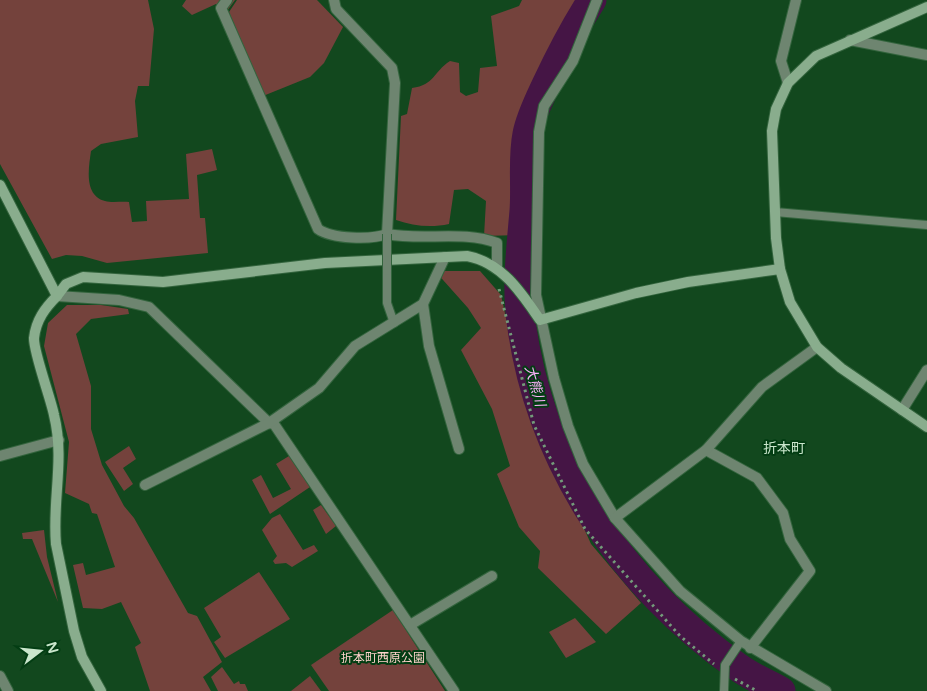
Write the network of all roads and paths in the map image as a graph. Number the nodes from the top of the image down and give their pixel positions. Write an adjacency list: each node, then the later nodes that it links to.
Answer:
1 (227, 0): 12 (street)
2 (334, 0): 12 (street)
3 (597, 0): 18 (street)
4 (796, 0): 8 (street)
5 (927, 7): 6 (street)
6 (850, 40): 7 (street); 8 (street)
7 (927, 55)
8 (788, 84): 10 (street)
9 (2, 190): 16 (street)
10 (775, 212): 11 (lane); 14 (street)
11 (927, 225)
12 (387, 234): 15 (street); 19 (lane, bridge)
13 (445, 257): 15 (street); 16 (street); 17 (street)
14 (780, 269): 18 (street); 20 (street)
15 (501, 272): 18 (street)
16 (57, 296): 23 (street); 25 (street)
17 (423, 304): 19 (street); 26 (street)
18 (540, 320): 30 (street)
19 (394, 323): 23 (street)
20 (817, 346): 22 (street); 27 (street)
21 (927, 370): 22 (street)
22 (902, 410): 24 (street)
23 (269, 423): 29 (street); 32 (street)
24 (927, 427)
25 (59, 440): 28 (street); 38 (street)
26 (459, 448)
27 (706, 450): 30 (street); 34 (street)
28 (0, 456)
29 (145, 485)
30 (615, 518): 33 (street)
31 (492, 576): 32 (street)
32 (410, 626): 39 (street)
33 (738, 644): 34 (street); 35 (lane)
34 (750, 648): 42 (street)
35 (725, 669): 40 (lane); 41 (path)
36 (0, 676): 37 (street)
37 (8, 691)
38 (101, 691)
39 (454, 691)
40 (724, 691)
41 (757, 691)
42 (826, 691)

